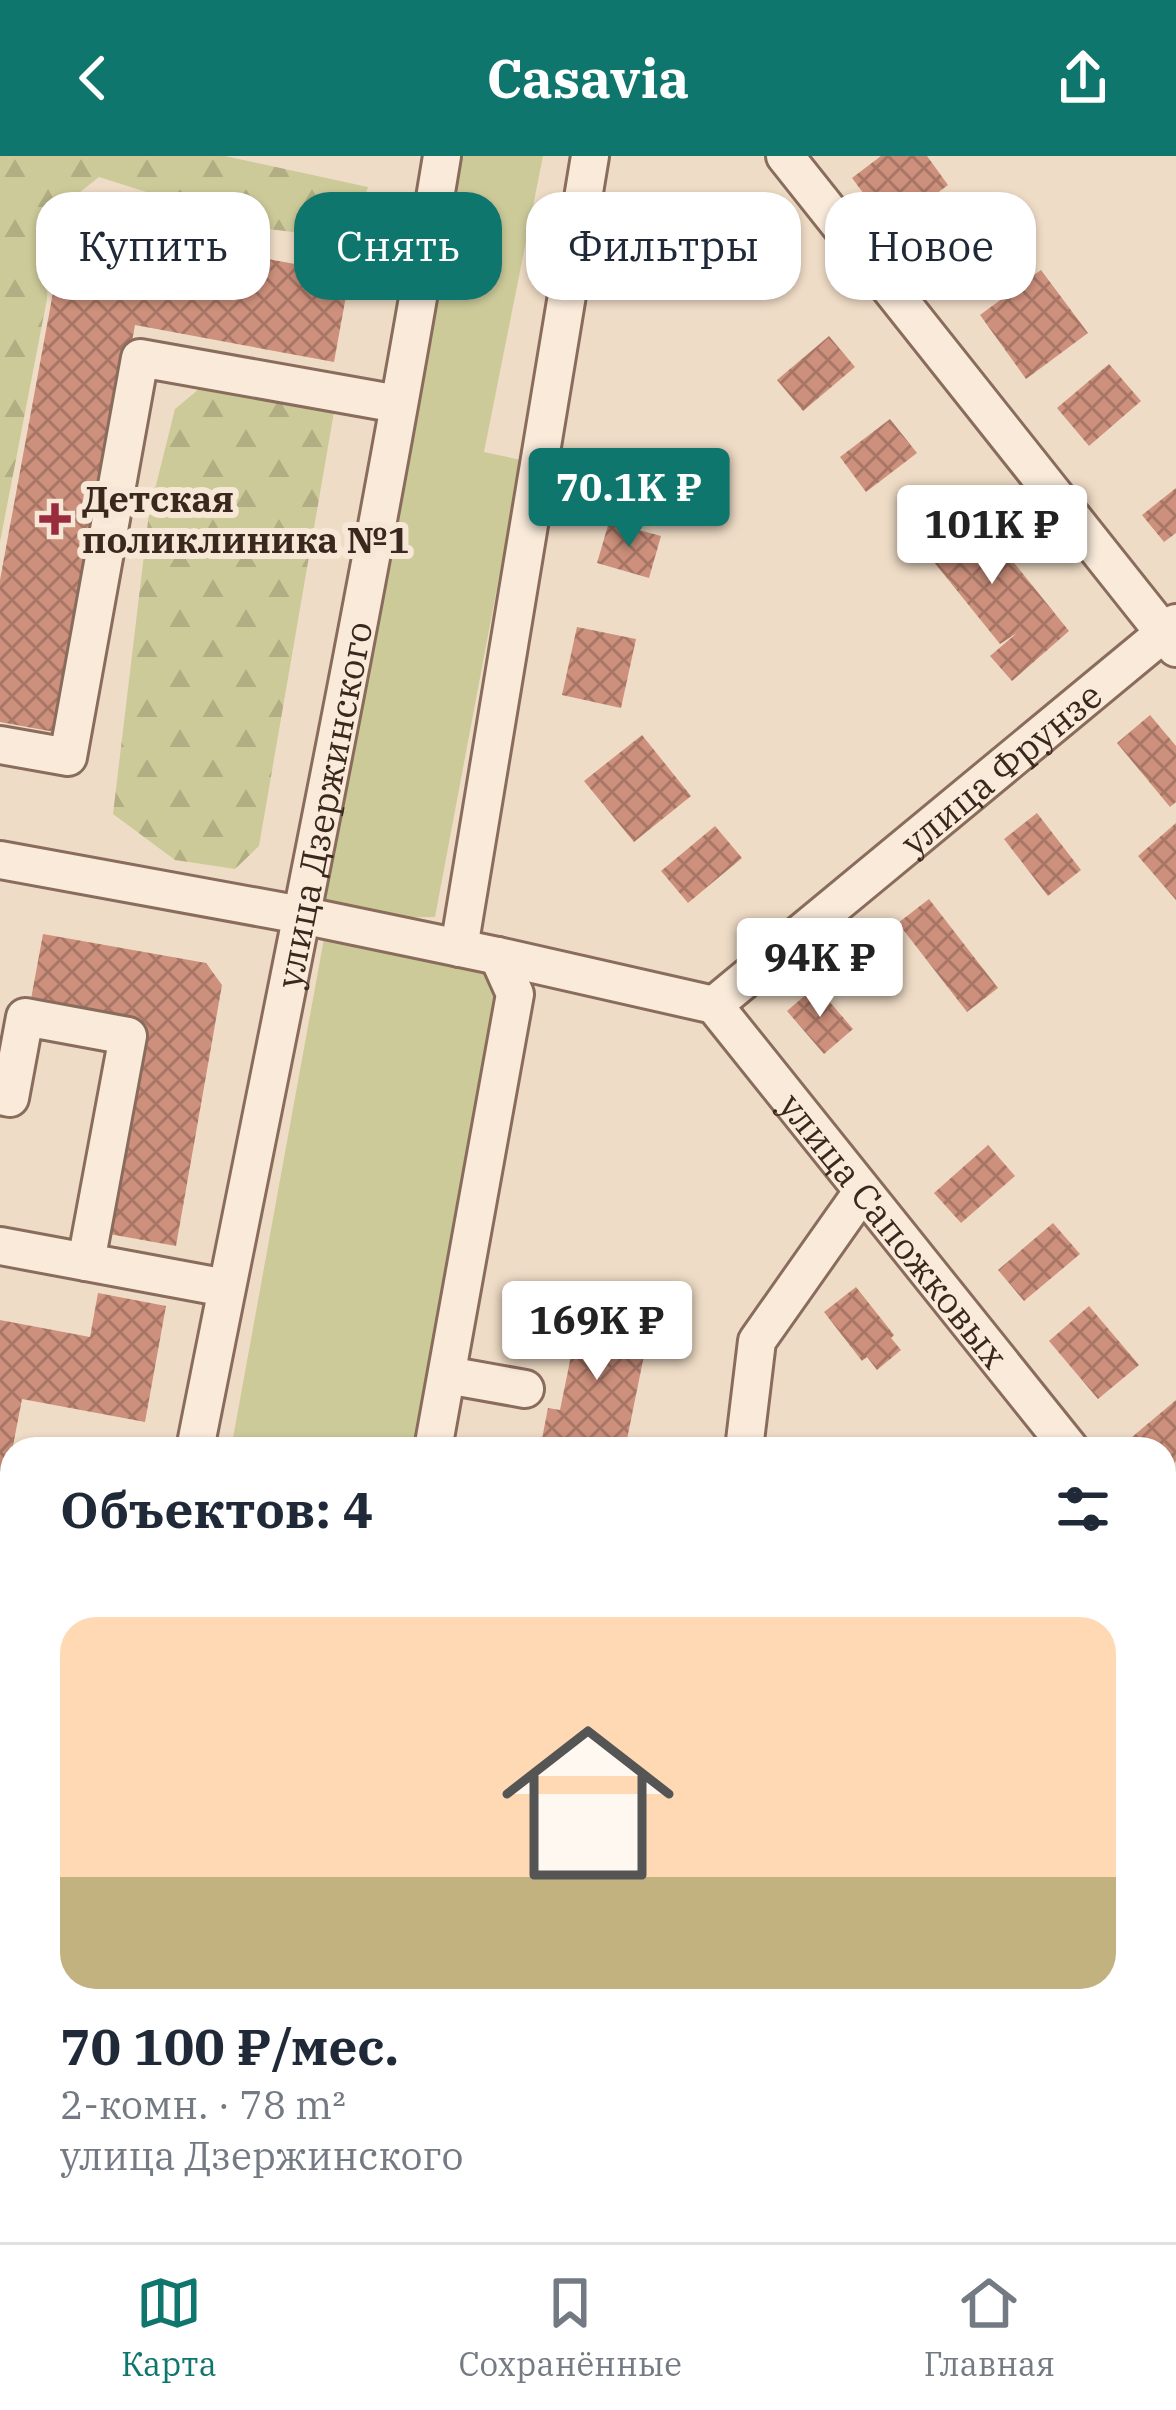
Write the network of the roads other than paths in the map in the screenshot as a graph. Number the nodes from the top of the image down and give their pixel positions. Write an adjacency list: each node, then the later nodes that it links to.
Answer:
1 (442, 156): 4 (street, улица Дзержинского)
2 (590, 156): 9 (street)
3 (785, 156): 5 (street)
4 (398, 404): 6 (street); 8 (street, улица Дзержинского)
5 (1172, 634): 11 (street, улица Фрунзе)
6 (0, 745)
7 (0, 860): 8 (street)
8 (301, 916): 9 (street); 16 (street, улица Дзержинского)
9 (459, 948): 10 (street)
10 (498, 956): 11 (street); 17 (street)
11 (714, 1005): 13 (street, улица Сапожковых)
12 (0, 1096): 15 (street)
13 (862, 1192): 21 (street); 22 (street, улица Сапожковых)
14 (0, 1246): 15 (street)
15 (86, 1262): 16 (street)
16 (226, 1288): 19 (street, улица Дзержинского)
17 (447, 1375): 18 (street); 20 (street)
18 (525, 1390)
19 (197, 1437)
20 (436, 1437)
21 (745, 1437)
22 (1060, 1437)

